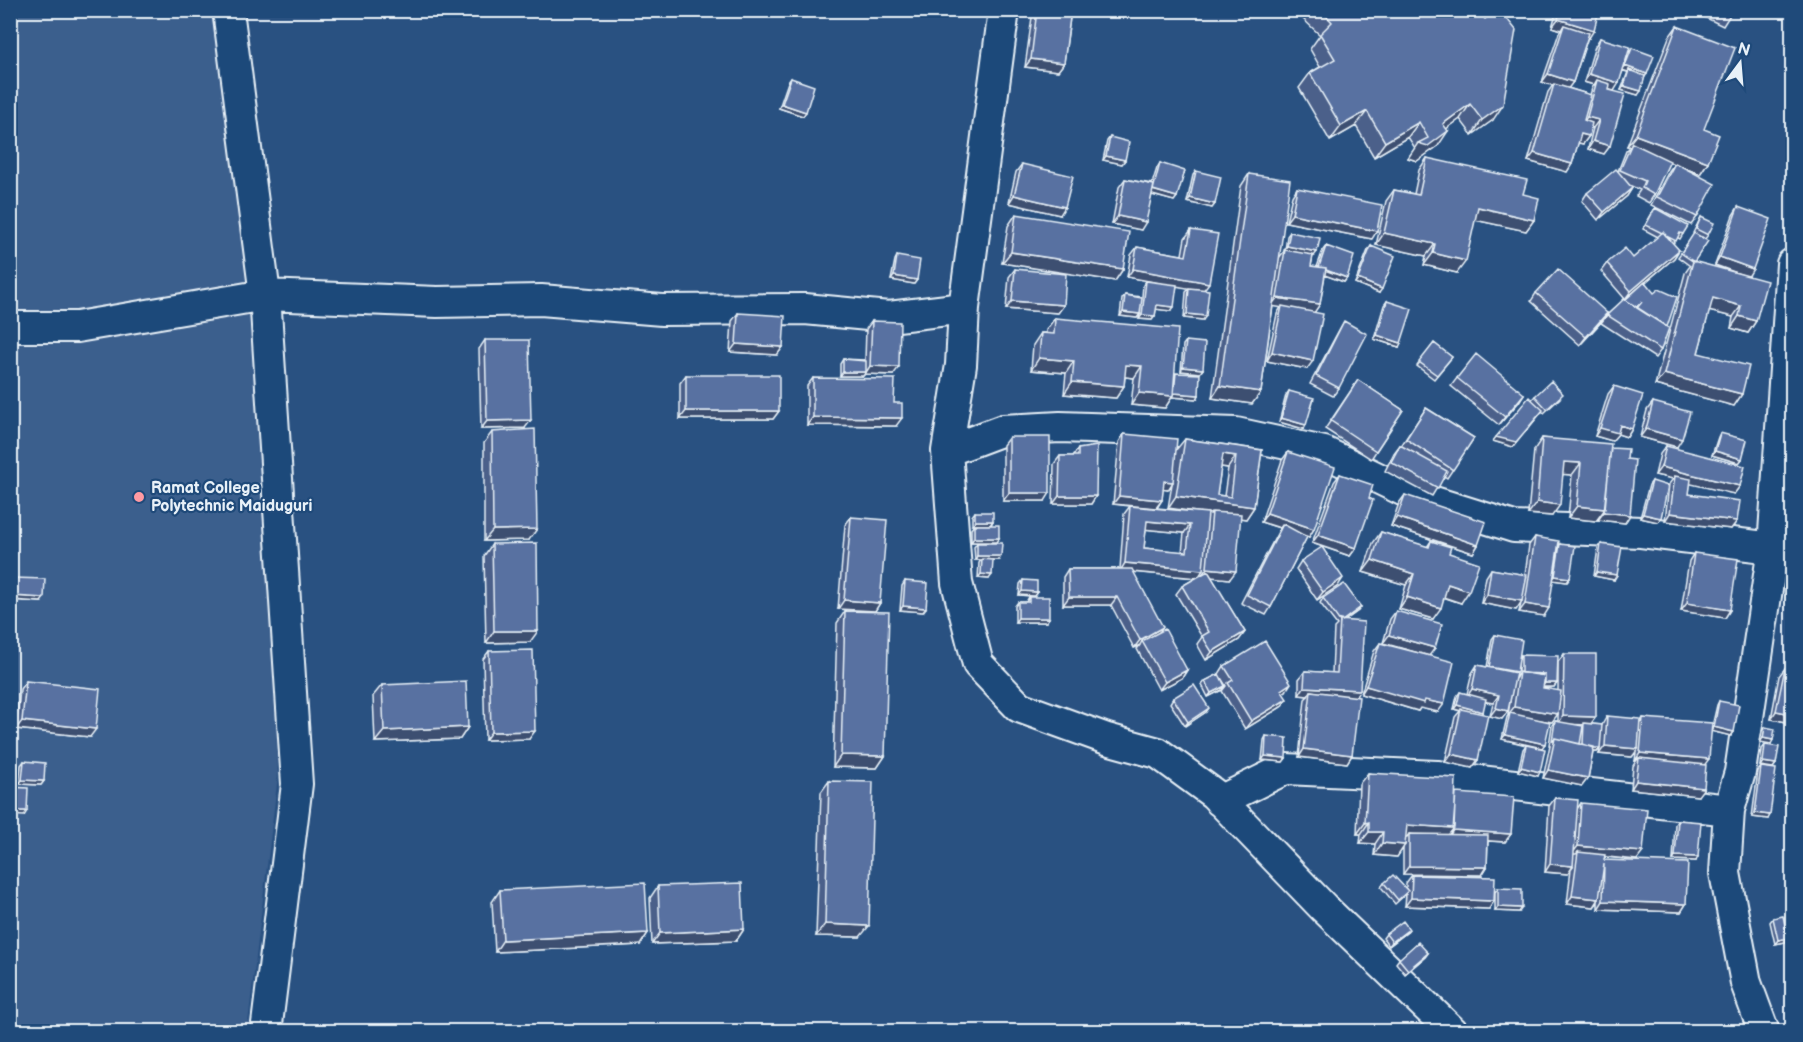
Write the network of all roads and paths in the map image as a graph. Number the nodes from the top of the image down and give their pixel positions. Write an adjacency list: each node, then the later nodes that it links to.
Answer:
1 (228, 10): 4 (street)
2 (1004, 10): 5 (street)
3 (1792, 264): 8 (street)
4 (265, 295): 5 (street); 6 (street); 11 (street)
5 (964, 309): 7 (street)
6 (10, 327)
7 (947, 451): 8 (street); 9 (street)
8 (1773, 548): 10 (street)
9 (1220, 801): 10 (street); 12 (street)
10 (1730, 810): 13 (street)
11 (266, 1032)
12 (1453, 1032)
13 (1764, 1032)

